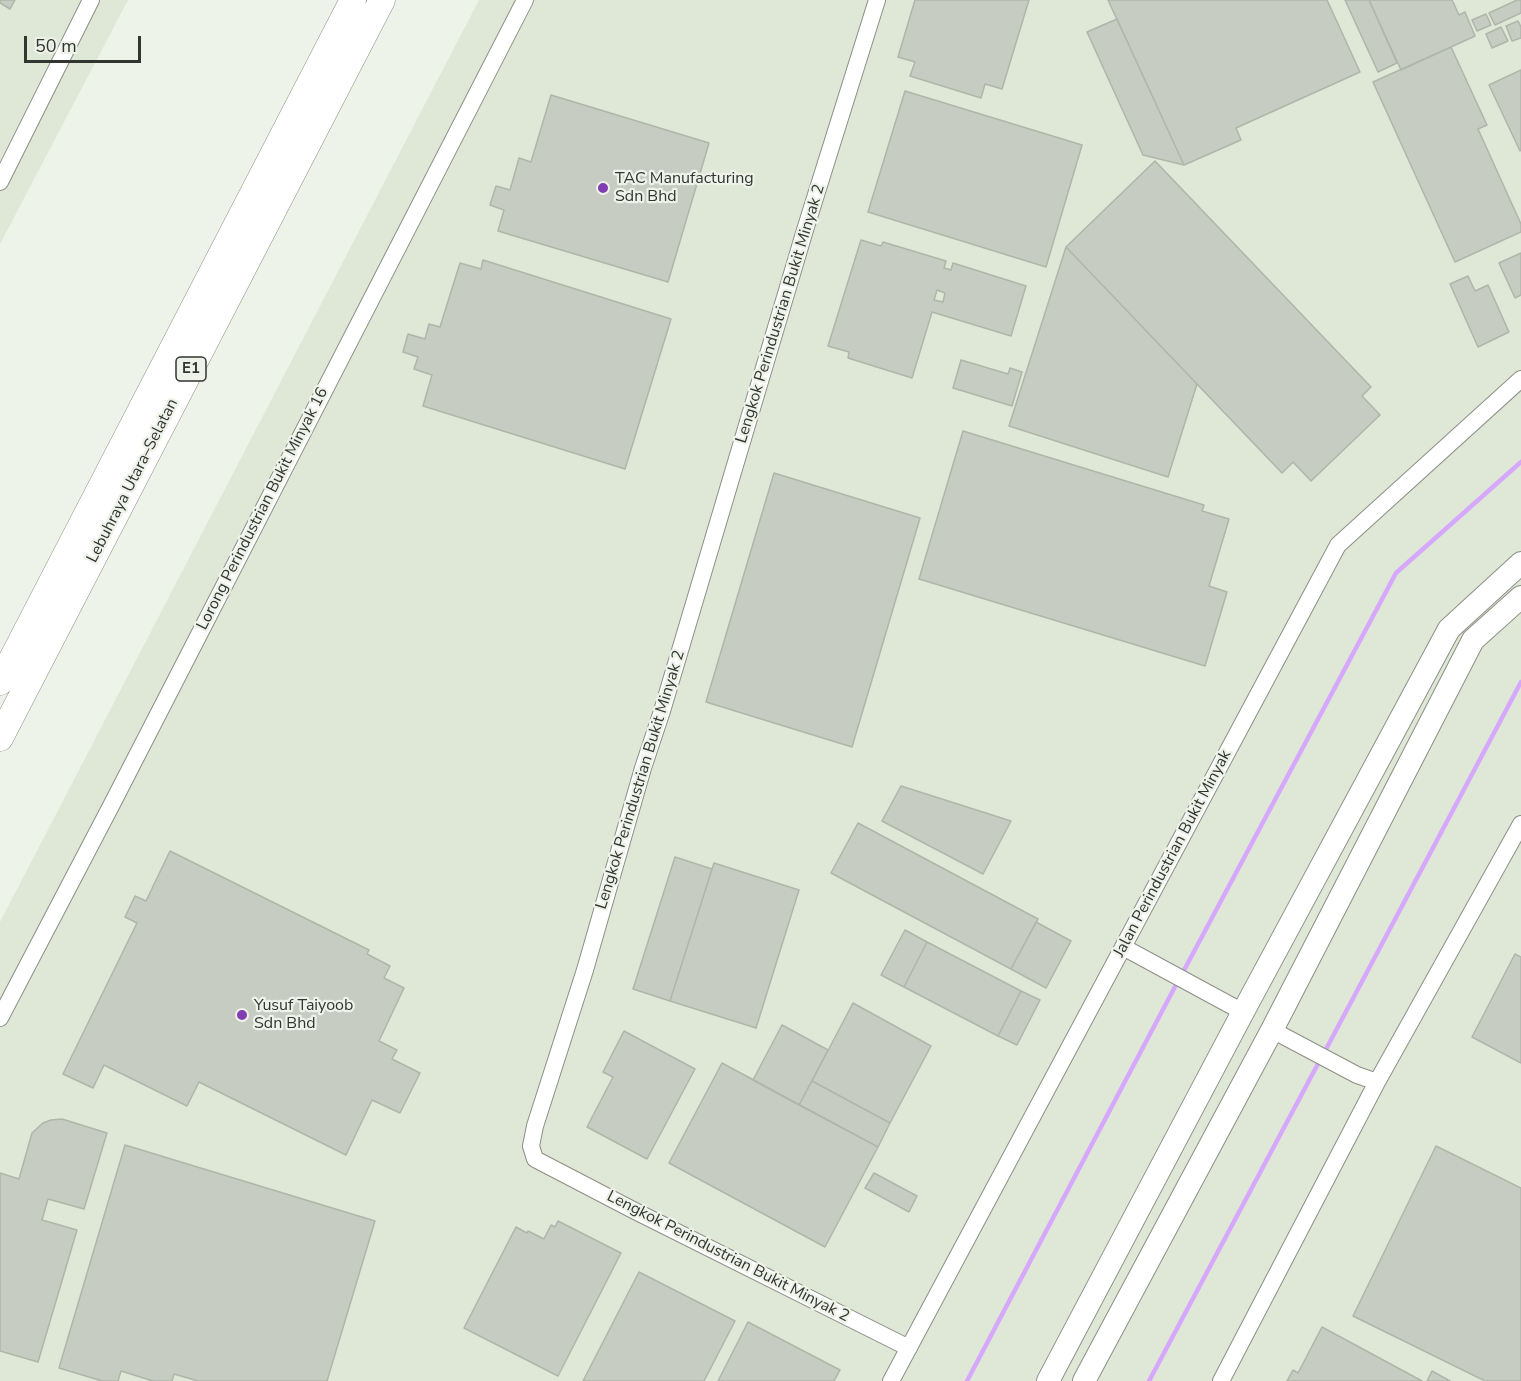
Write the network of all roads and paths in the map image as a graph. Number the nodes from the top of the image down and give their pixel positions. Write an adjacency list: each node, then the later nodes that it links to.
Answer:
1 (91, 0): 6 (street)
2 (353, 0): 10 (highway, Lebuhraya Utara–Selatan / E1)
3 (382, 0): 11 (highway, Lebuhraya Utara–Selatan / E1)
4 (525, 0): 15 (street, Lorong Perindustrian Bukit Minyak 16)
5 (876, 0): 18 (street, Lengkok Perindustrian Bukit Minyak 2)
6 (0, 182)
7 (1521, 379): 13 (street, Jalan Perindustrian Bukit Minyak)
8 (1521, 563): 14 (main road)
9 (1521, 597): 16 (main road)
10 (0, 682)
11 (0, 738)
12 (1521, 824): 17 (street)
13 (1130, 952): 14 (street); 18 (street, Jalan Perindustrian Bukit Minyak)
14 (1236, 1009): 20 (main road)
15 (0, 1018)
16 (1280, 1034): 17 (street); 21 (main road)
17 (1377, 1082): 22 (street)
18 (909, 1348): 19 (street, Jalan Perindustrian Bukit Minyak)
19 (891, 1381)
20 (1048, 1381)
21 (1084, 1381)
22 (1221, 1381)

